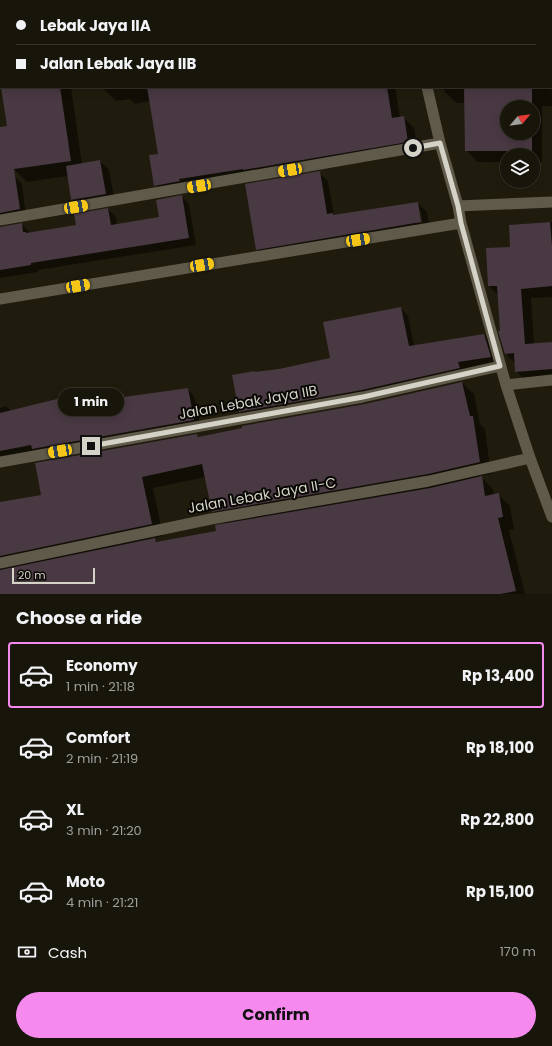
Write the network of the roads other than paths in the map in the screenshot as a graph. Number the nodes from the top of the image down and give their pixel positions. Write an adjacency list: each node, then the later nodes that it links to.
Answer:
1 (428, 88): 2 (street)
2 (440, 143): 4 (street); 5 (street)
3 (552, 202): 4 (street)
4 (458, 206): 6 (street)
5 (0, 220)
6 (461, 223): 7 (street); 8 (street)
7 (0, 299)
8 (500, 366): 10 (street); 12 (street, Jalan Lebak Jaya IIB)
9 (552, 380): 10 (street)
10 (506, 385): 11 (street)
11 (530, 458): 13 (street); 14 (street, Jalan Lebak Jaya II-C)
12 (0, 462)
13 (552, 516)
14 (0, 563)

